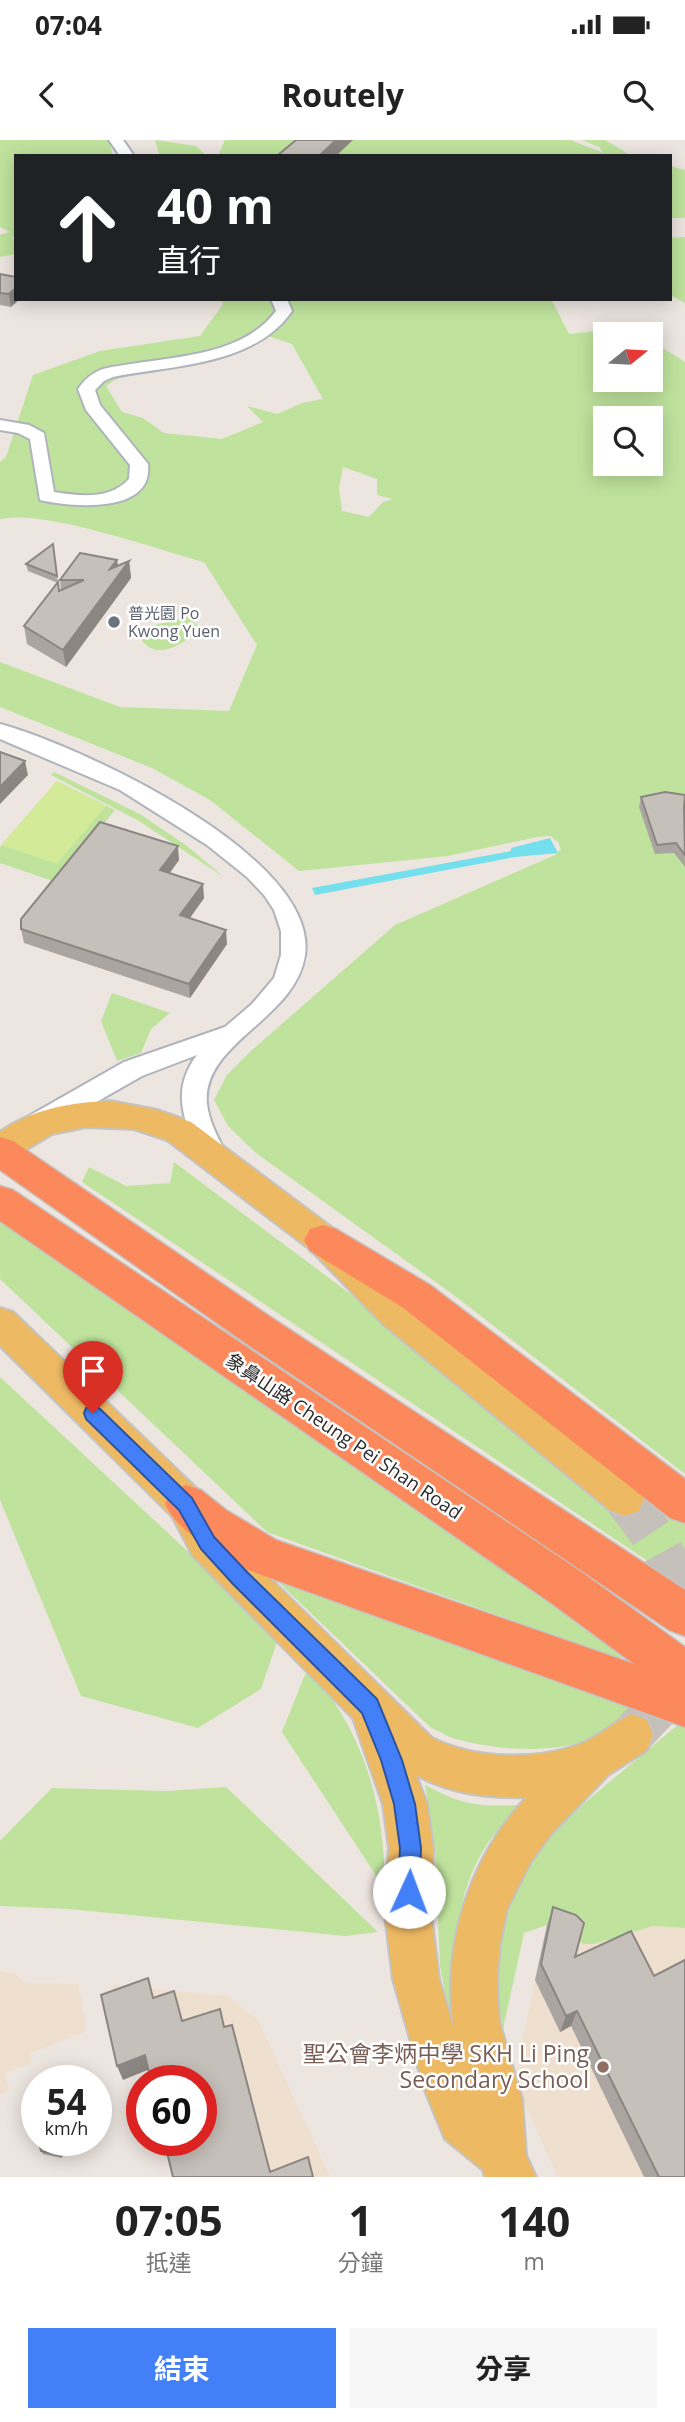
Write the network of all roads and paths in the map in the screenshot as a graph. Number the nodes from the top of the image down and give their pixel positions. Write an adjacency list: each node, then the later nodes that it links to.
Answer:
1 (280, 301): 2 (street)
2 (0, 425)
3 (0, 731): 4 (street)
4 (244, 1026): 5 (street); 6 (street)
5 (14, 1140): 6 (main road); 13 (highway, 象鼻山路 Cheung Pei Shan Road)
6 (215, 1158): 8 (main road)
7 (0, 1201): 14 (highway, 象鼻山路 Cheung Pei Shan Road)
8 (323, 1240): 10 (main road); 12 (highway)
9 (0, 1322): 11 (main road)
10 (625, 1499)
11 (186, 1504): 15 (highway); 16 (main road)
12 (685, 1504)
13 (685, 1615)
14 (685, 1674)
15 (685, 1704)
16 (369, 1706): 17 (main road); 17 (main road)
17 (506, 2165)

